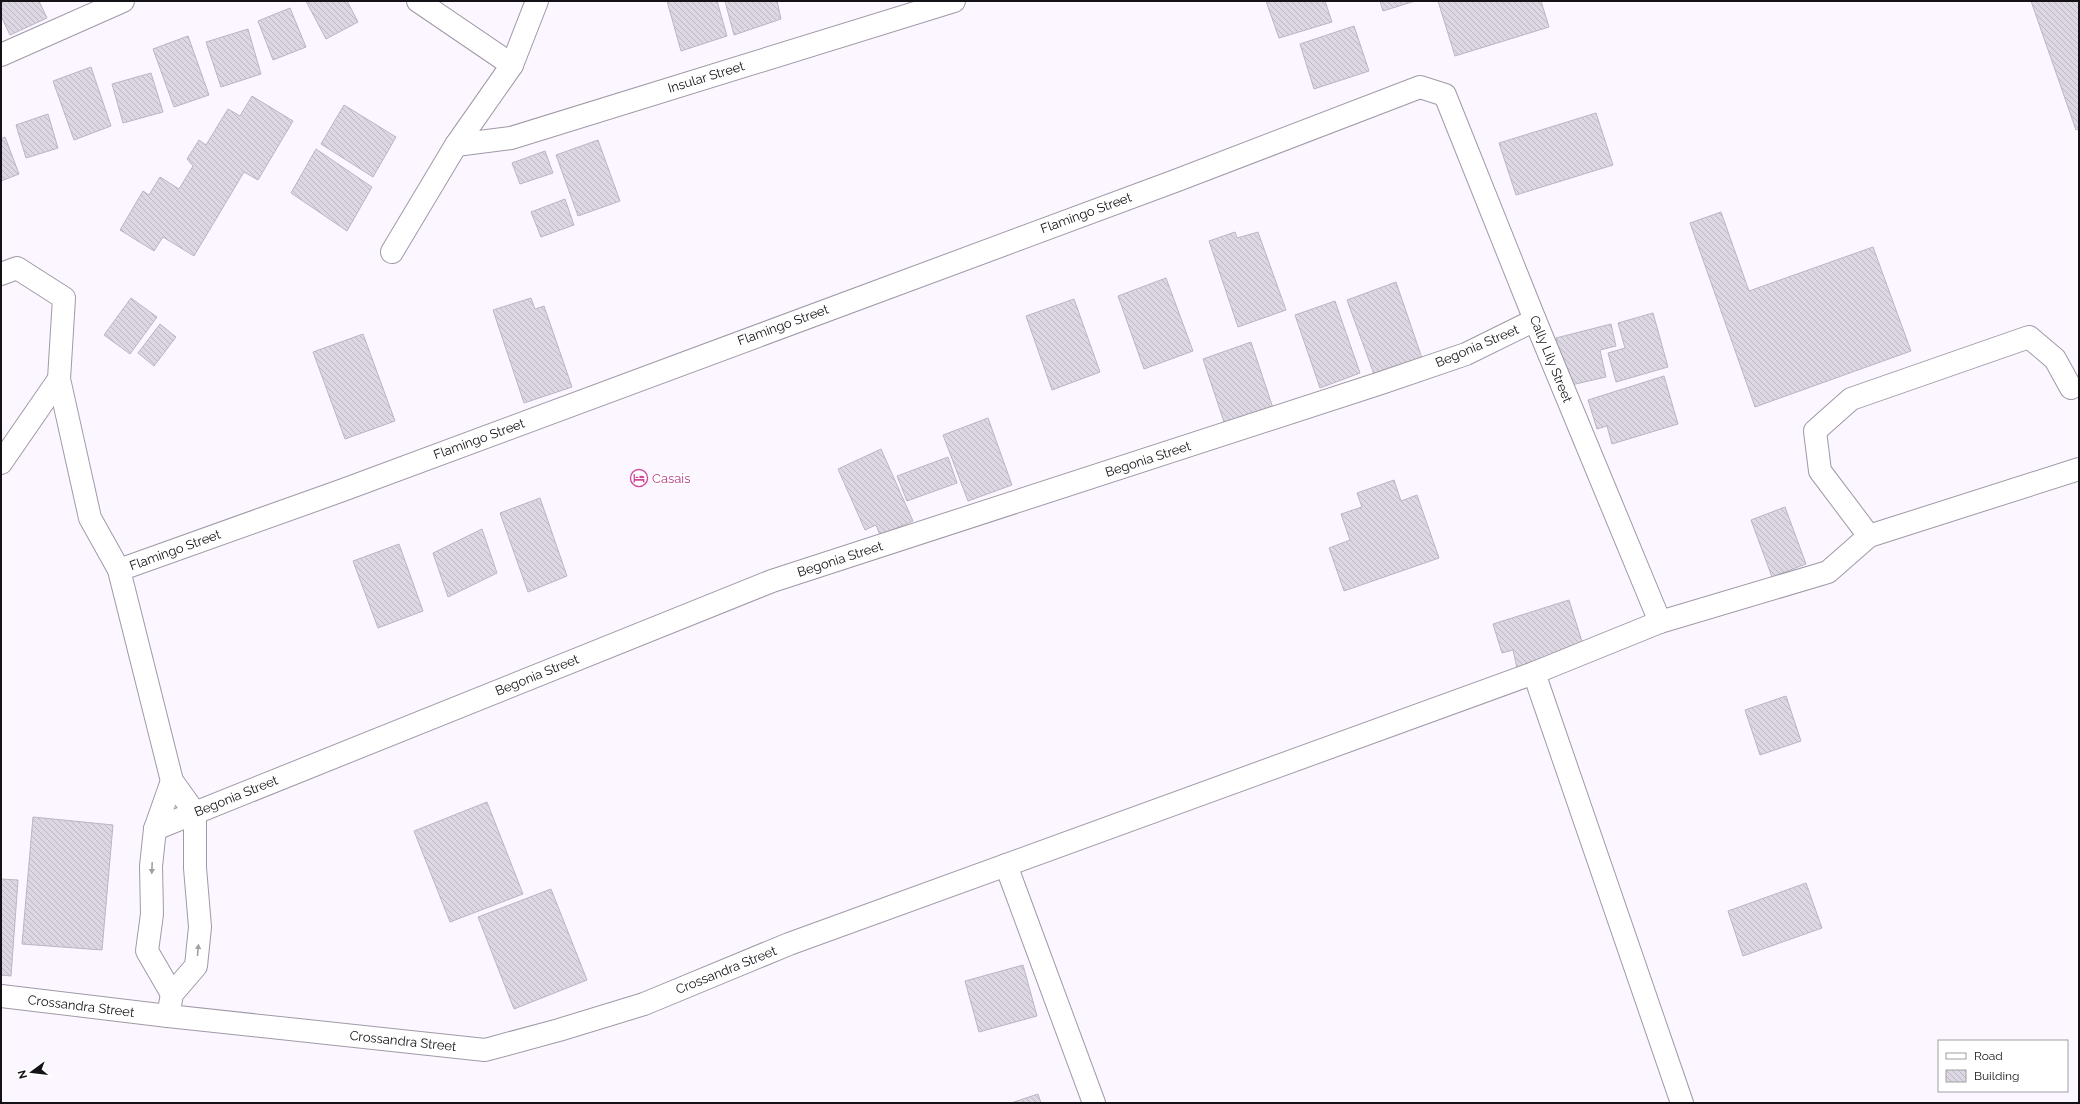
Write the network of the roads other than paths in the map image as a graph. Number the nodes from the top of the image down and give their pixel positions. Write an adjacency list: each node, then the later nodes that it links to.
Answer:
1 (123, 1): 5 (street)
2 (418, 1): 6 (street)
3 (537, 1): 6 (street)
4 (954, 1): 8 (street, Insular Street)
5 (1, 55)
6 (512, 65): 8 (street)
7 (1445, 95): 11 (street, Cally Lily Street); 17 (street, Flamingo Street)
8 (456, 145): 9 (street)
9 (392, 252)
10 (1, 274): 12 (street)
11 (1535, 320): 18 (street, Cally Lily Street); 21 (street, Begonia Street)
12 (59, 379): 14 (street); 17 (street)
13 (2071, 388): 16 (street)
14 (1, 463)
15 (2079, 469): 16 (street)
16 (1869, 536): 18 (street, Crossandra Street)
17 (119, 570): 20 (street)
18 (1660, 622): 19 (street, Crossandra Street)
19 (1534, 673): 23 (street, Crossandra Street); 28 (street)
20 (172, 781): 21 (street); 22 (street)
21 (195, 813): 22 (street, Begonia Street); 24 (street, one-way to 21)
22 (155, 829): 24 (street, one-way to 24)
23 (1006, 865): 26 (street, Crossandra Street); 27 (street)
24 (172, 994): 26 (street)
25 (1, 996): 26 (street, Crossandra Street)
26 (168, 1016)
27 (1094, 1103)
28 (1682, 1103)

